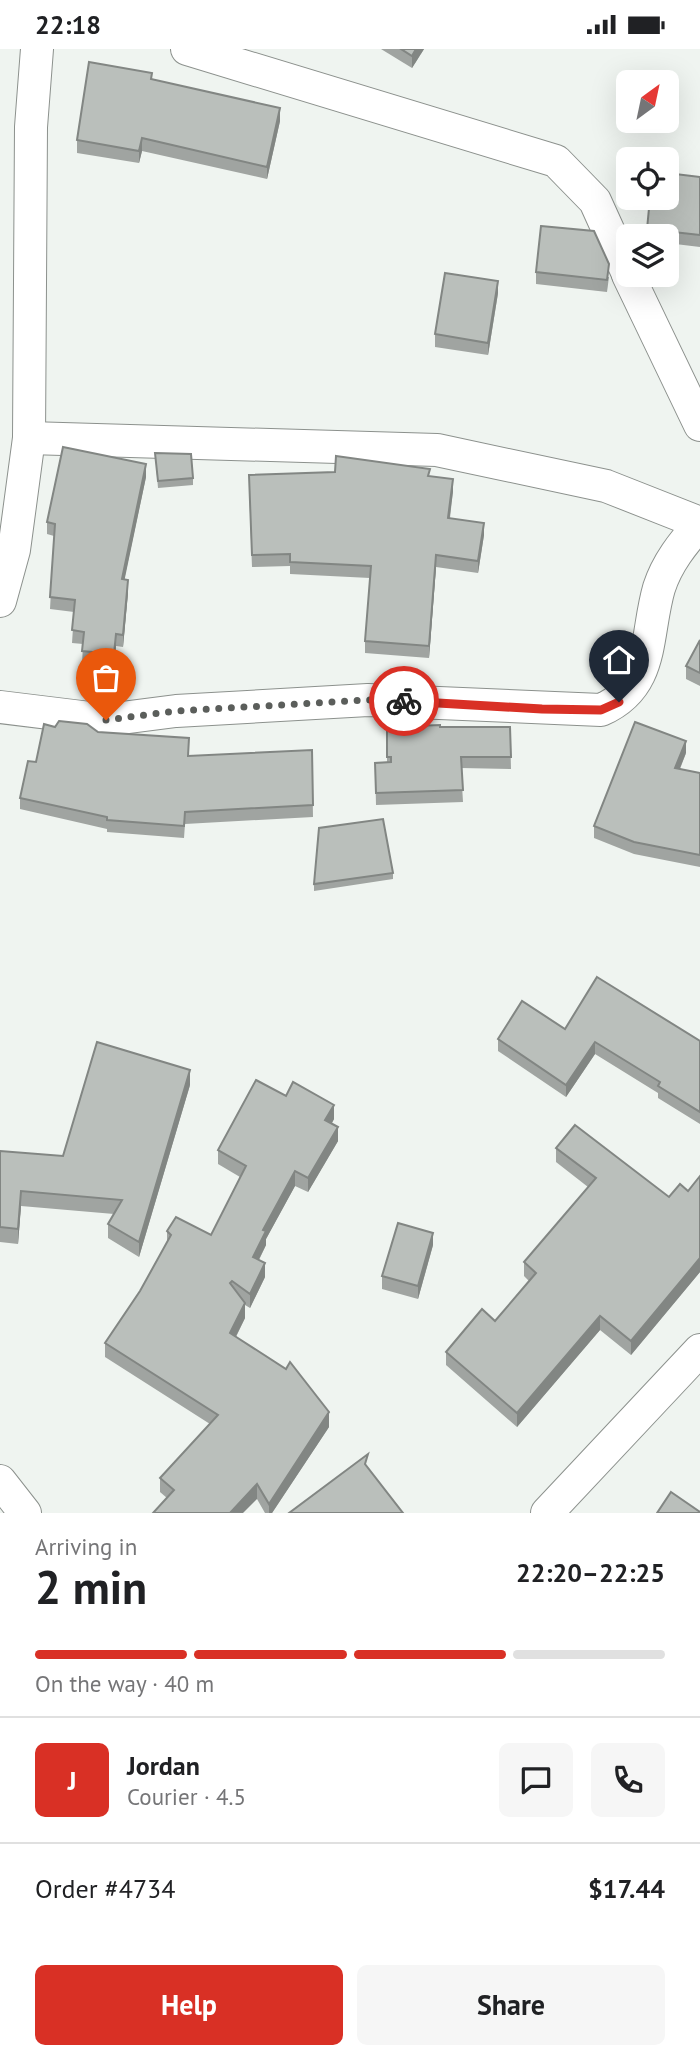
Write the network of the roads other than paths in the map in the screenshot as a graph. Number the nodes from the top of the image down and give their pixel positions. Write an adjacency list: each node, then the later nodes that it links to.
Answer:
1 (37, 49): 6 (street)
2 (187, 49): 3 (street)
3 (616, 247)
4 (634, 287): 5 (street)
5 (700, 425)
6 (29, 437): 7 (street); 8 (street)
7 (700, 524): 9 (street)
8 (0, 601)
9 (0, 707)
10 (700, 1350): 13 (street)
11 (0, 1481): 12 (street)
12 (25, 1513)
13 (547, 1513)

